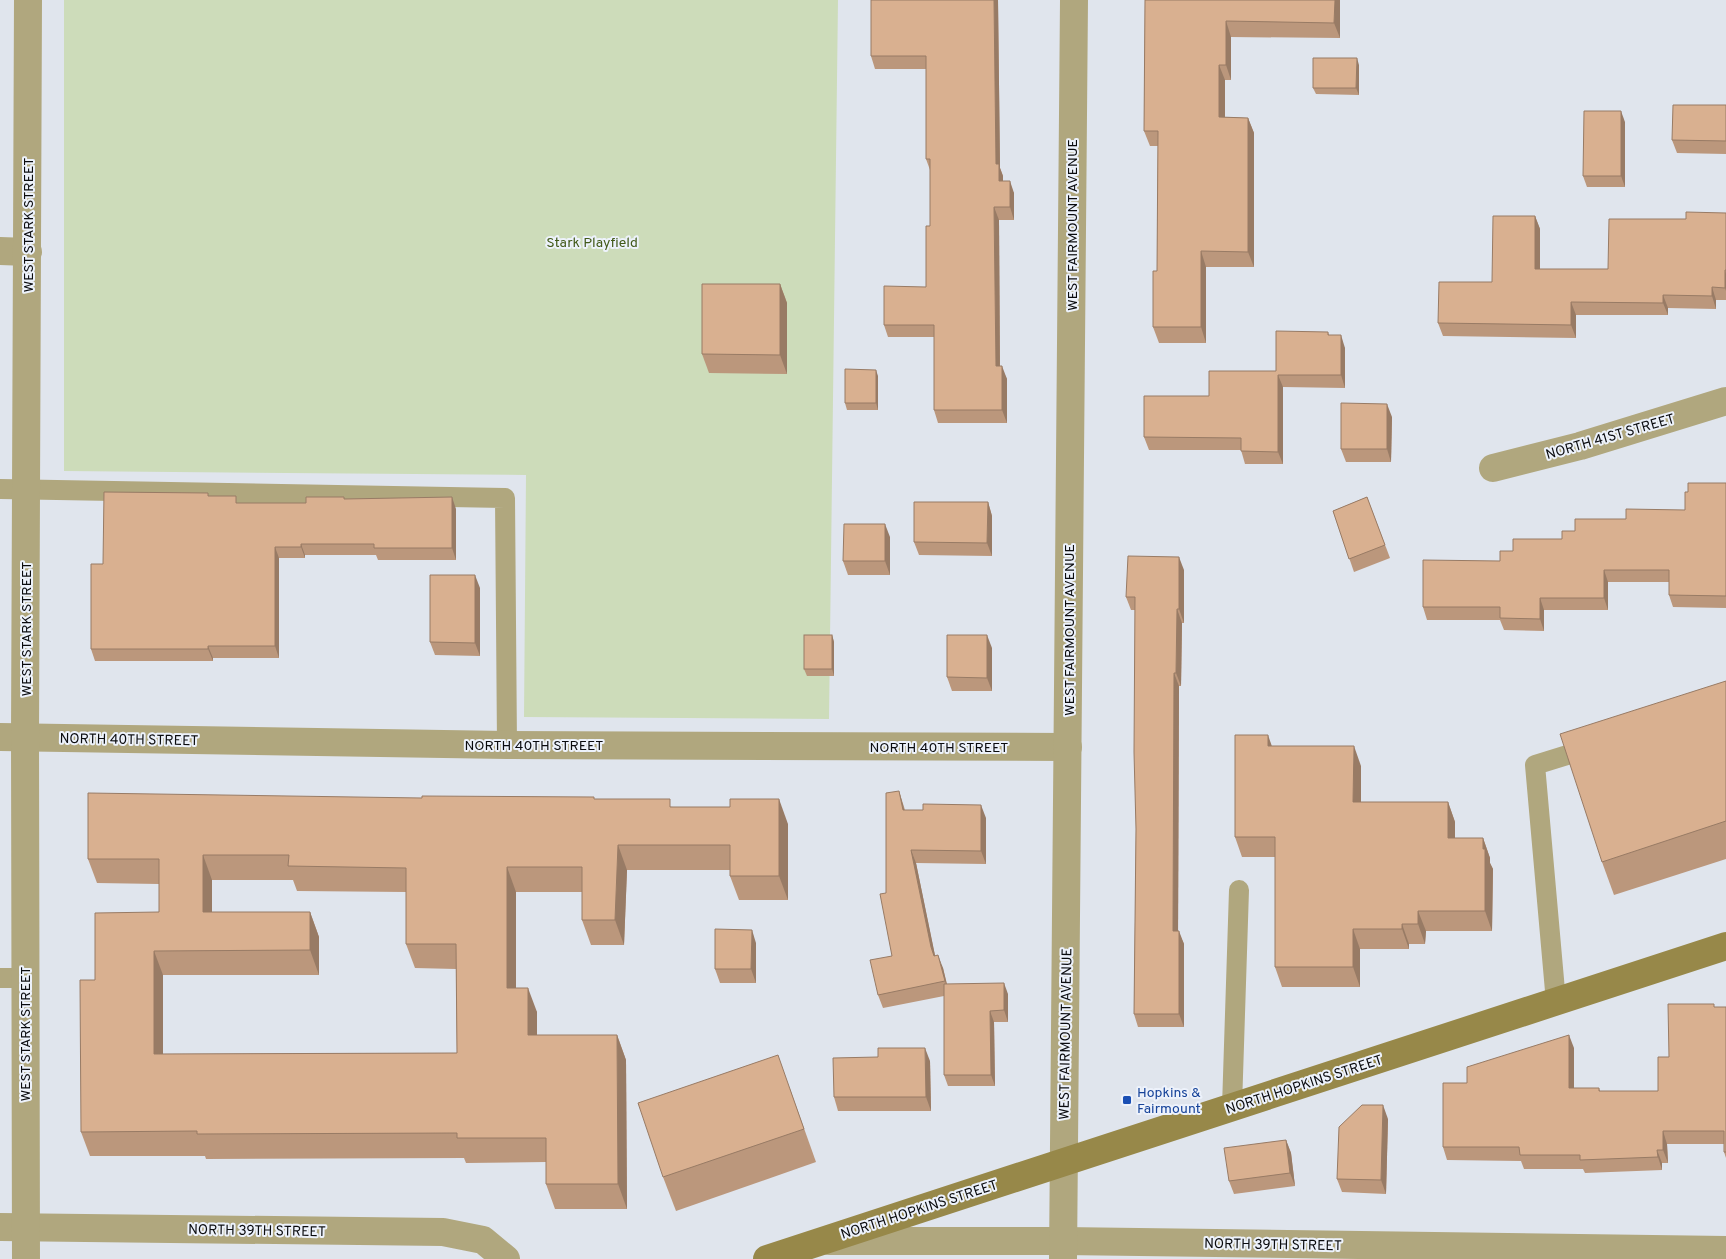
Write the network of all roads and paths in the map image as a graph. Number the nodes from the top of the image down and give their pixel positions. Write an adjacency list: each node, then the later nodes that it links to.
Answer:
1 (12, 0): 2 (lane)
2 (28, 0): 5 (street, WEST STARK STREET)
3 (1074, 0): 12 (street, WEST FAIRMOUNT AVENUE)
4 (0, 251): 5 (street)
5 (28, 252): 8 (street, WEST STARK STREET)
6 (1726, 401): 7 (street, NORTH 41ST STREET)
7 (1493, 468)
8 (13, 489): 9 (street, WEST STARK STREET); 11 (lane)
9 (12, 737): 11 (street, NORTH 40TH STREET); 15 (street, WEST STARK STREET)
10 (1608, 742): 16 (lane)
11 (507, 745): 12 (street, NORTH 40TH STREET)
12 (1068, 747): 18 (street, WEST FAIRMOUNT AVENUE)
13 (1239, 890): 17 (lane)
14 (1726, 946): 16 (main road, NORTH HOPKINS STREET)
15 (13, 978): 19 (street, WEST STARK STREET)
16 (1556, 1002): 17 (main road, NORTH HOPKINS STREET)
17 (1232, 1107): 18 (main road, NORTH HOPKINS STREET)
18 (1064, 1162): 20 (main road, NORTH HOPKINS STREET); 21 (street, WEST FAIRMOUNT AVENUE)
19 (13, 1227): 23 (street, WEST STARK STREET); 24 (street, NORTH 39TH STREET)
20 (820, 1250): 21 (street, NORTH 39TH STREET); 25 (main road, NORTH HOPKINS STREET)
21 (1063, 1250): 22 (street, NORTH 39TH STREET)
22 (1726, 1250)
23 (26, 1259)
24 (506, 1259)
25 (767, 1259)

